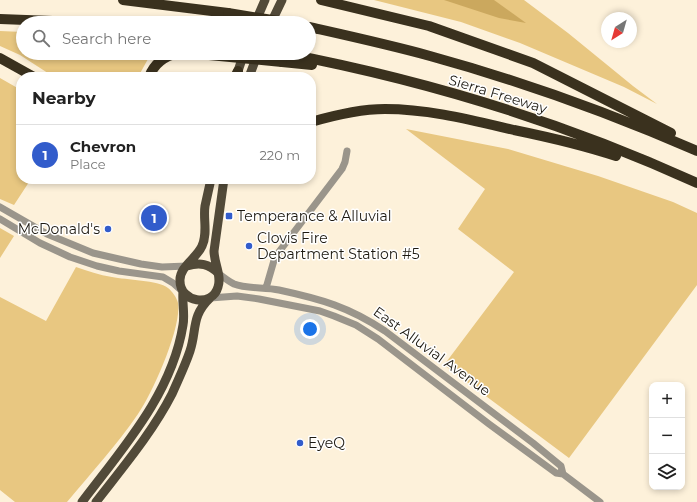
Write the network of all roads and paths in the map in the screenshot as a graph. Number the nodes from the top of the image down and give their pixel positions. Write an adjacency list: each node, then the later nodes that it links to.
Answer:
1 (123, 0): 5 (highway, bridge)
2 (265, 0): 6 (main road)
3 (282, 0): 7 (main road)
4 (322, 0): 21 (highway)
5 (247, 16)
6 (258, 16)
7 (274, 16)
8 (0, 19): 9 (highway)
9 (16, 20)
10 (316, 29): 21 (highway, Sierra Freeway)
11 (0, 58): 16 (highway)
12 (161, 60): 17 (highway)
13 (241, 60): 18 (main road)
14 (255, 60): 19 (main road)
15 (306, 60): 25 (highway, Sierra Freeway)
16 (25, 72)
17 (151, 72)
18 (237, 72)
19 (251, 72)
20 (316, 121): 25 (highway)
21 (697, 150)
22 (347, 152): 30 (street)
23 (211, 184): 28 (main road)
24 (223, 184): 29 (main road)
25 (697, 185)
26 (0, 207): 28 (street)
27 (0, 219): 31 (street)
28 (187, 266): 29 (main road); 31 (main road)
29 (218, 273): 30 (street, East Alluvial Avenue); 32 (main road)
30 (266, 288): 34 (street, East Alluvial Avenue)
31 (183, 292): 32 (main road); 33 (main road)
32 (210, 298): 34 (street, East Alluvial Avenue); 35 (main road)
33 (148, 412): 35 (main road); 36 (main road)
34 (563, 474): 38 (street, East Alluvial Avenue)
35 (114, 478): 37 (main road)
36 (82, 502)
37 (96, 502)
38 (600, 502)

